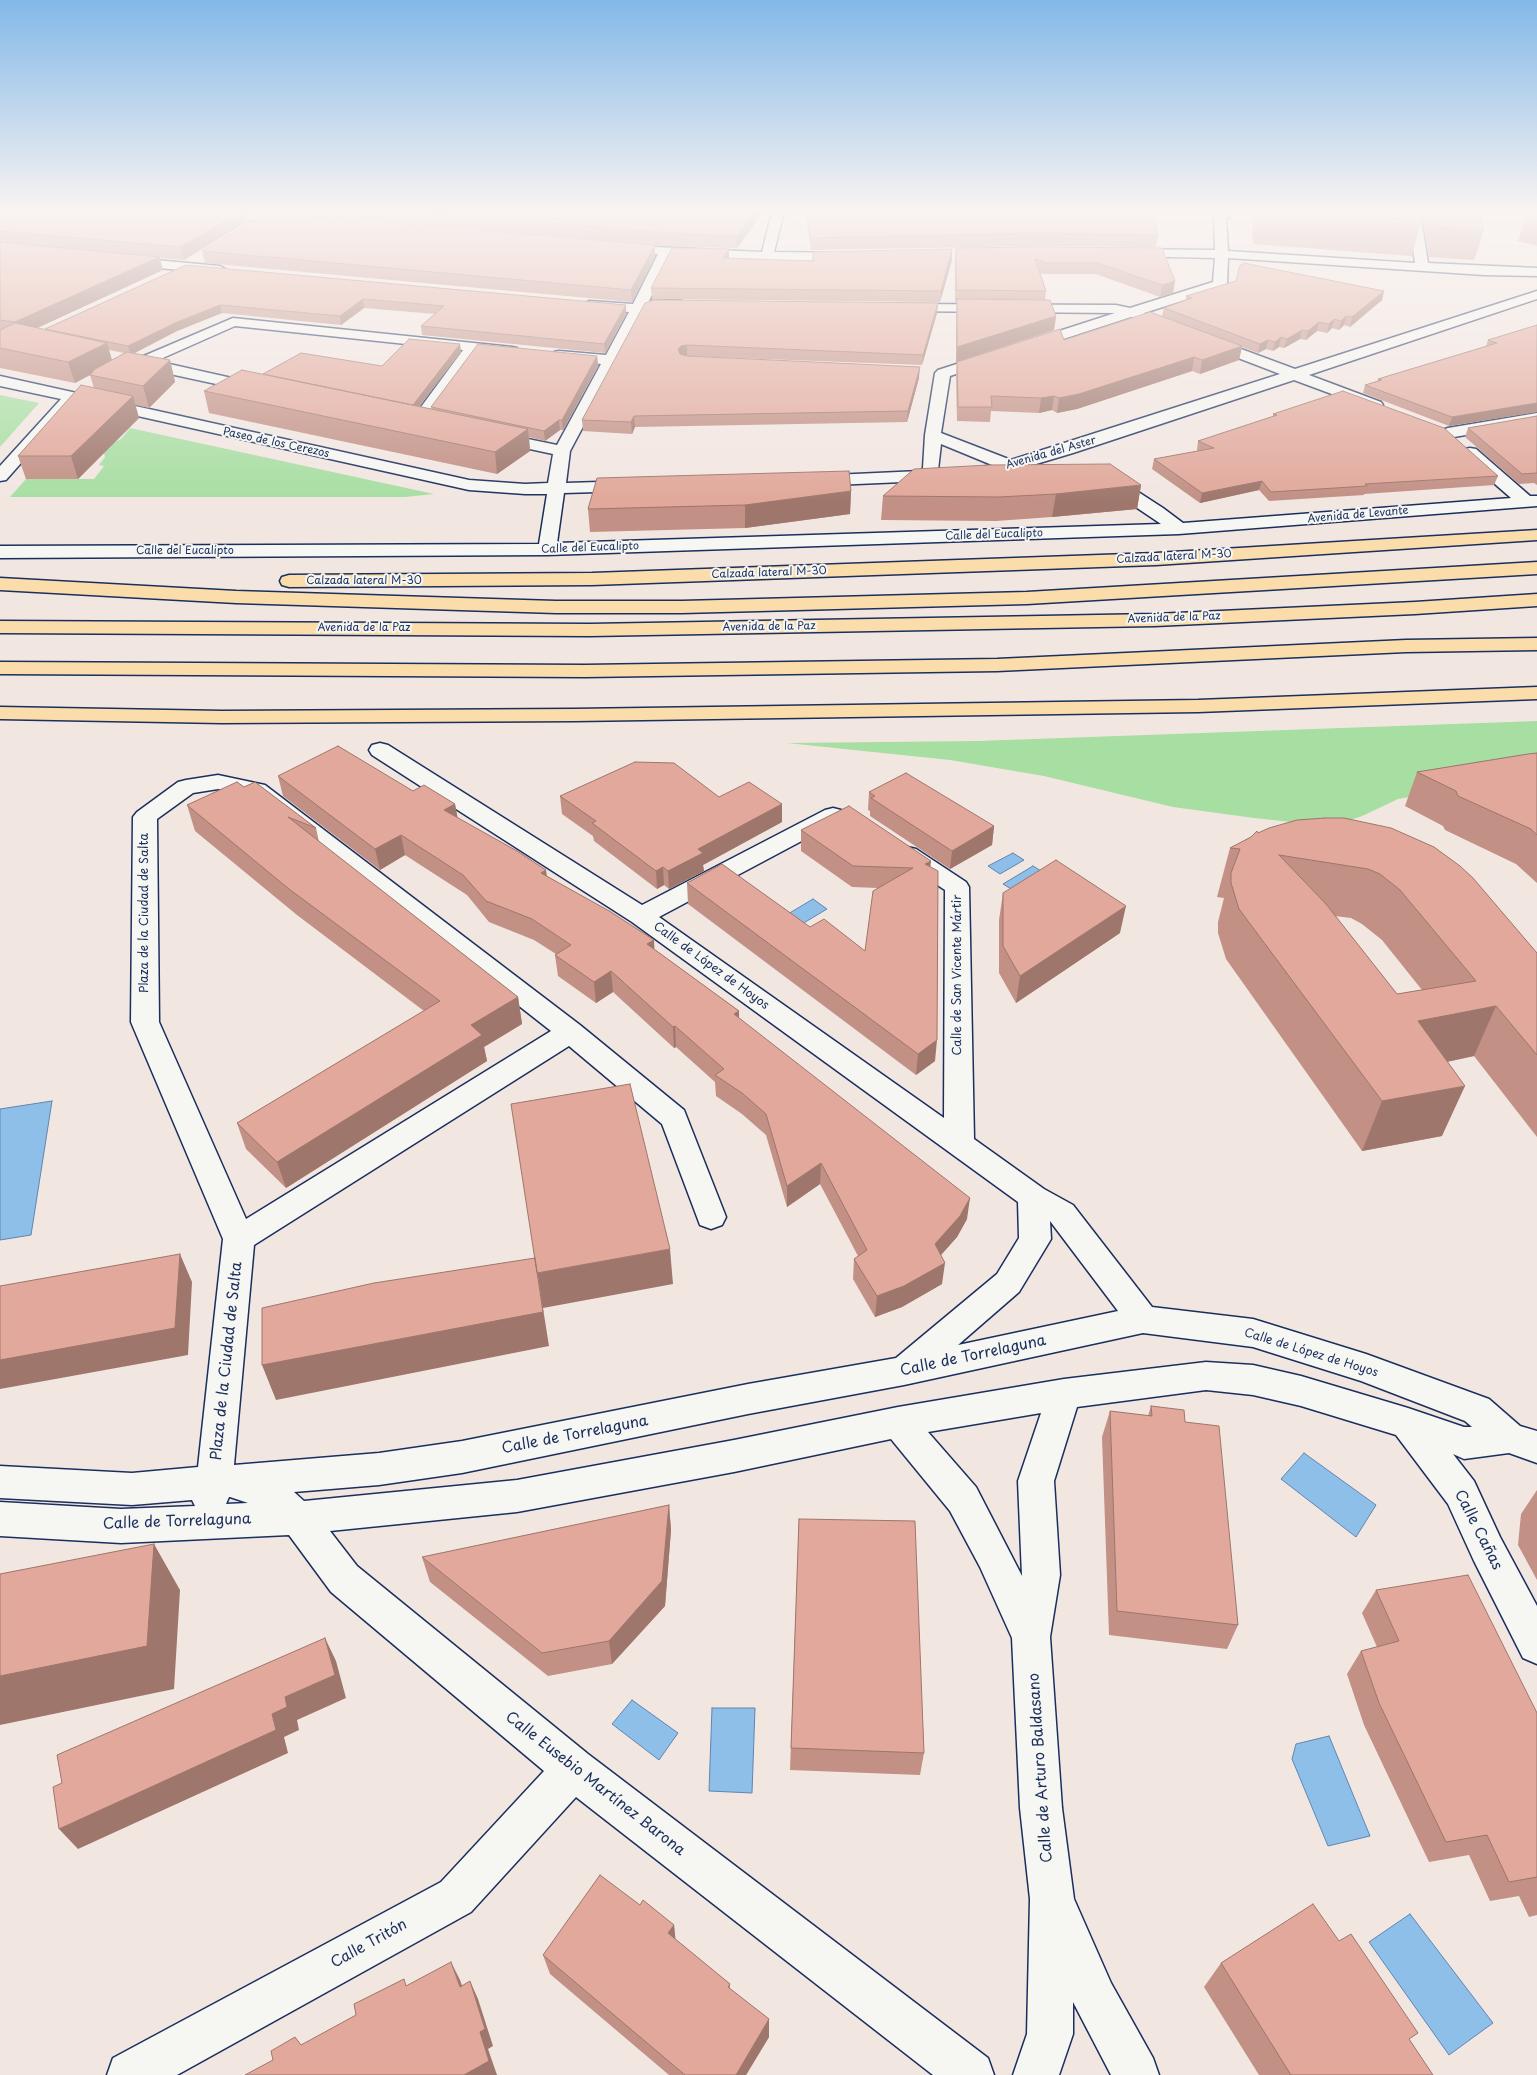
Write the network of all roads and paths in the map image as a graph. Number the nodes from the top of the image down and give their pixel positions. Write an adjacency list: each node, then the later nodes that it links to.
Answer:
1 (638, 309): 10 (street)
2 (1097, 309): 5 (street)
3 (1145, 309): 5 (street)
4 (1496, 309): 12 (street, Avenida del Aster)
5 (1132, 313): 12 (street); 26 (street)
6 (473, 347): 7 (street); 11 (street); 21 (street)
7 (522, 352)
8 (542, 354): 10 (street)
9 (111, 357): 11 (street)
10 (610, 360): 27 (street)
11 (139, 362): 13 (street); 16 (street)
12 (1294, 374): 18 (street); 28 (street, Avenida del Aster)
13 (104, 380)
14 (0, 381): 17 (street, Paseo de los Cerezos)
15 (90, 387): 17 (street)
16 (274, 391)
17 (70, 398): 30 (street); 34 (street, Paseo de los Cerezos)
18 (1386, 409)
19 (399, 418): 21 (street)
20 (1537, 418): 24 (street)
21 (418, 422): 22 (street)
22 (437, 426)
23 (1430, 426): 24 (street)
24 (1448, 433): 35 (street)
25 (475, 434): 27 (street)
26 (933, 435): 29 (street); 31 (street)
27 (562, 451): 34 (street)
28 (1080, 459): 29 (street, Avenida del Aster); 36 (street)
29 (1010, 466): 31 (street, Avenida del Aster)
30 (0, 476)
31 (925, 477): 32 (street, Avenida del Aster)
32 (792, 481)
33 (647, 486): 34 (street)
34 (555, 488): 38 (street)
35 (1531, 501): 36 (street, Avenida de Levante)
36 (1179, 529): 38 (street, Calle del Eucalipto)
37 (1537, 535): 41 (highway, Calzada lateral M-30)
38 (547, 549): 39 (street, Calle del Eucalipto)
39 (0, 552)
40 (1537, 568): 43 (highway)
41 (0, 584): 43 (highway)
42 (1537, 600): 45 (highway, Avenida de la Paz)
43 (682, 607): 45 (highway)
44 (0, 627): 45 (highway, Avenida de la Paz)
45 (191, 627)
46 (1537, 634): 48 (highway)
47 (1537, 644): 48 (highway)
48 (1406, 646): 49 (highway)
49 (0, 668)
50 (1537, 694): 51 (highway)
51 (0, 713)
52 (380, 750): 55 (street, Calle de López de Hoyos)
53 (849, 815): 55 (street)
54 (886, 841): 57 (street, Calle de San Vicente Mártir)
55 (640, 916): 57 (street, Calle de López de Hoyos)
56 (570, 1032): 59 (street, Plaza de la Ciudad de Salta); 60 (street); 60 (street, Plaza de la Ciudad de Salta)
57 (959, 1143): 58 (street, Calle de López de Hoyos)
58 (1033, 1197): 61 (street, Calle de López de Hoyos); 62 (street)
59 (711, 1217)
60 (239, 1239): 68 (street, Plaza de la Ciudad de Salta)
61 (1143, 1319): 62 (street, Calle de Torrelaguna); 66 (street, Calle de López de Hoyos)
62 (904, 1371): 68 (street, Calle de Torrelaguna)
63 (1064, 1394): 64 (street, Calle de Torrelaguna); 65 (street, Calle de López de Hoyos); 72 (street, Calle de Arturo Baldasano)
64 (898, 1422): 69 (street, Calle de Torrelaguna); 72 (street, Calle de Arturo Baldasano)
65 (1408, 1423): 66 (street, Calle de López de Hoyos); 73 (street, Calle Cañas)
66 (1523, 1442)
67 (0, 1482): 68 (street, Calle de Torrelaguna)
68 (223, 1483): 69 (street, Calle Eusebio Martínez Barona); 71 (street, Plaza de la Ciudad de Salta)
69 (298, 1518): 71 (street, Calle de Torrelaguna); 74 (street, Calle Eusebio Martínez Barona)
70 (0, 1519): 71 (street, Calle de Torrelaguna)
71 (204, 1522)
72 (1031, 1637): 75 (street, Calle de Arturo Baldasano)
73 (1537, 1644)
74 (572, 1769): 76 (street, Calle Tritón); 77 (street, Calle Eusebio Martínez Barona)
75 (1052, 1899): 78 (street, Calle de Arturo Baldasano); 79 (street, Calle de Arturo Baldasano)
76 (130, 2075)
77 (971, 2075)
78 (1036, 2075)
79 (1136, 2075)

